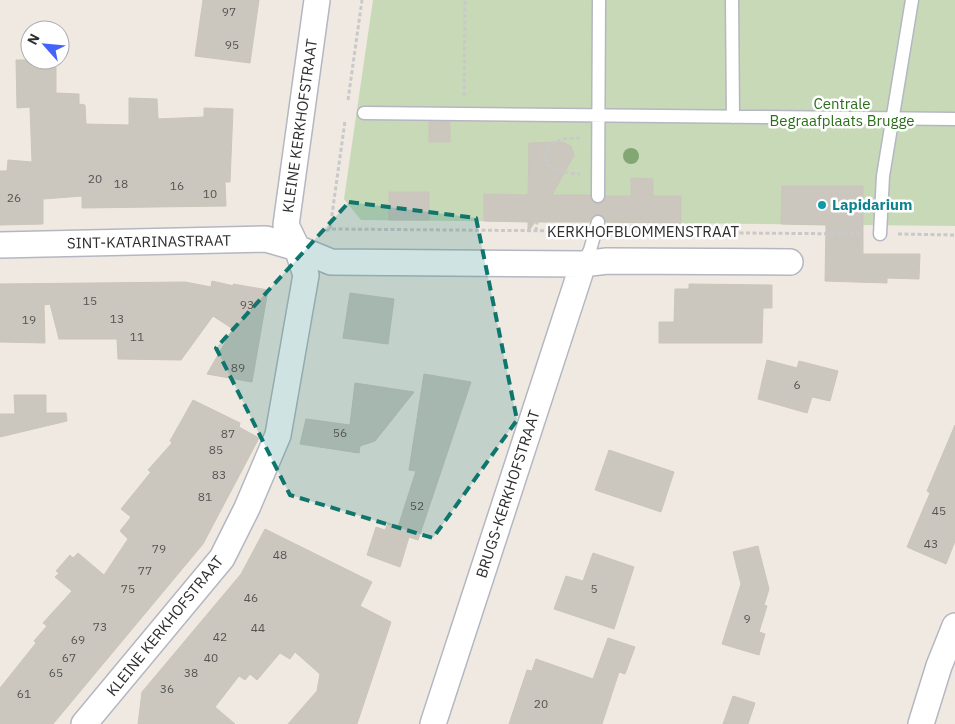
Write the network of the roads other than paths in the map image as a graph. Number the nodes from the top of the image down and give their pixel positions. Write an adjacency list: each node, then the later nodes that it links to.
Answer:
1 (317, 0): 14 (street, KLEINE KERKHOFSTRAAT)
2 (599, 0): 6 (lane)
3 (732, 0): 7 (lane)
4 (912, 0): 8 (lane)
5 (364, 113): 6 (lane)
6 (599, 116): 7 (lane); 10 (lane)
7 (733, 117): 8 (lane)
8 (893, 118): 9 (lane); 12 (lane)
9 (955, 119)
10 (598, 196)
11 (598, 227): 16 (lane)
12 (880, 234)
13 (0, 245): 14 (street, SINT-KATARINASTRAAT)
14 (297, 248): 16 (street, KERKHOFBLOMMENSTRAAT); 18 (street, KLEINE KERKHOFSTRAAT)
15 (790, 262): 16 (street, KERKHOFBLOMMENSTRAAT)
16 (583, 264): 19 (street, BRUGS-KERKHOFSTRAAT)
17 (955, 626): 20 (street)
18 (84, 724)
19 (432, 724)
20 (921, 724)

